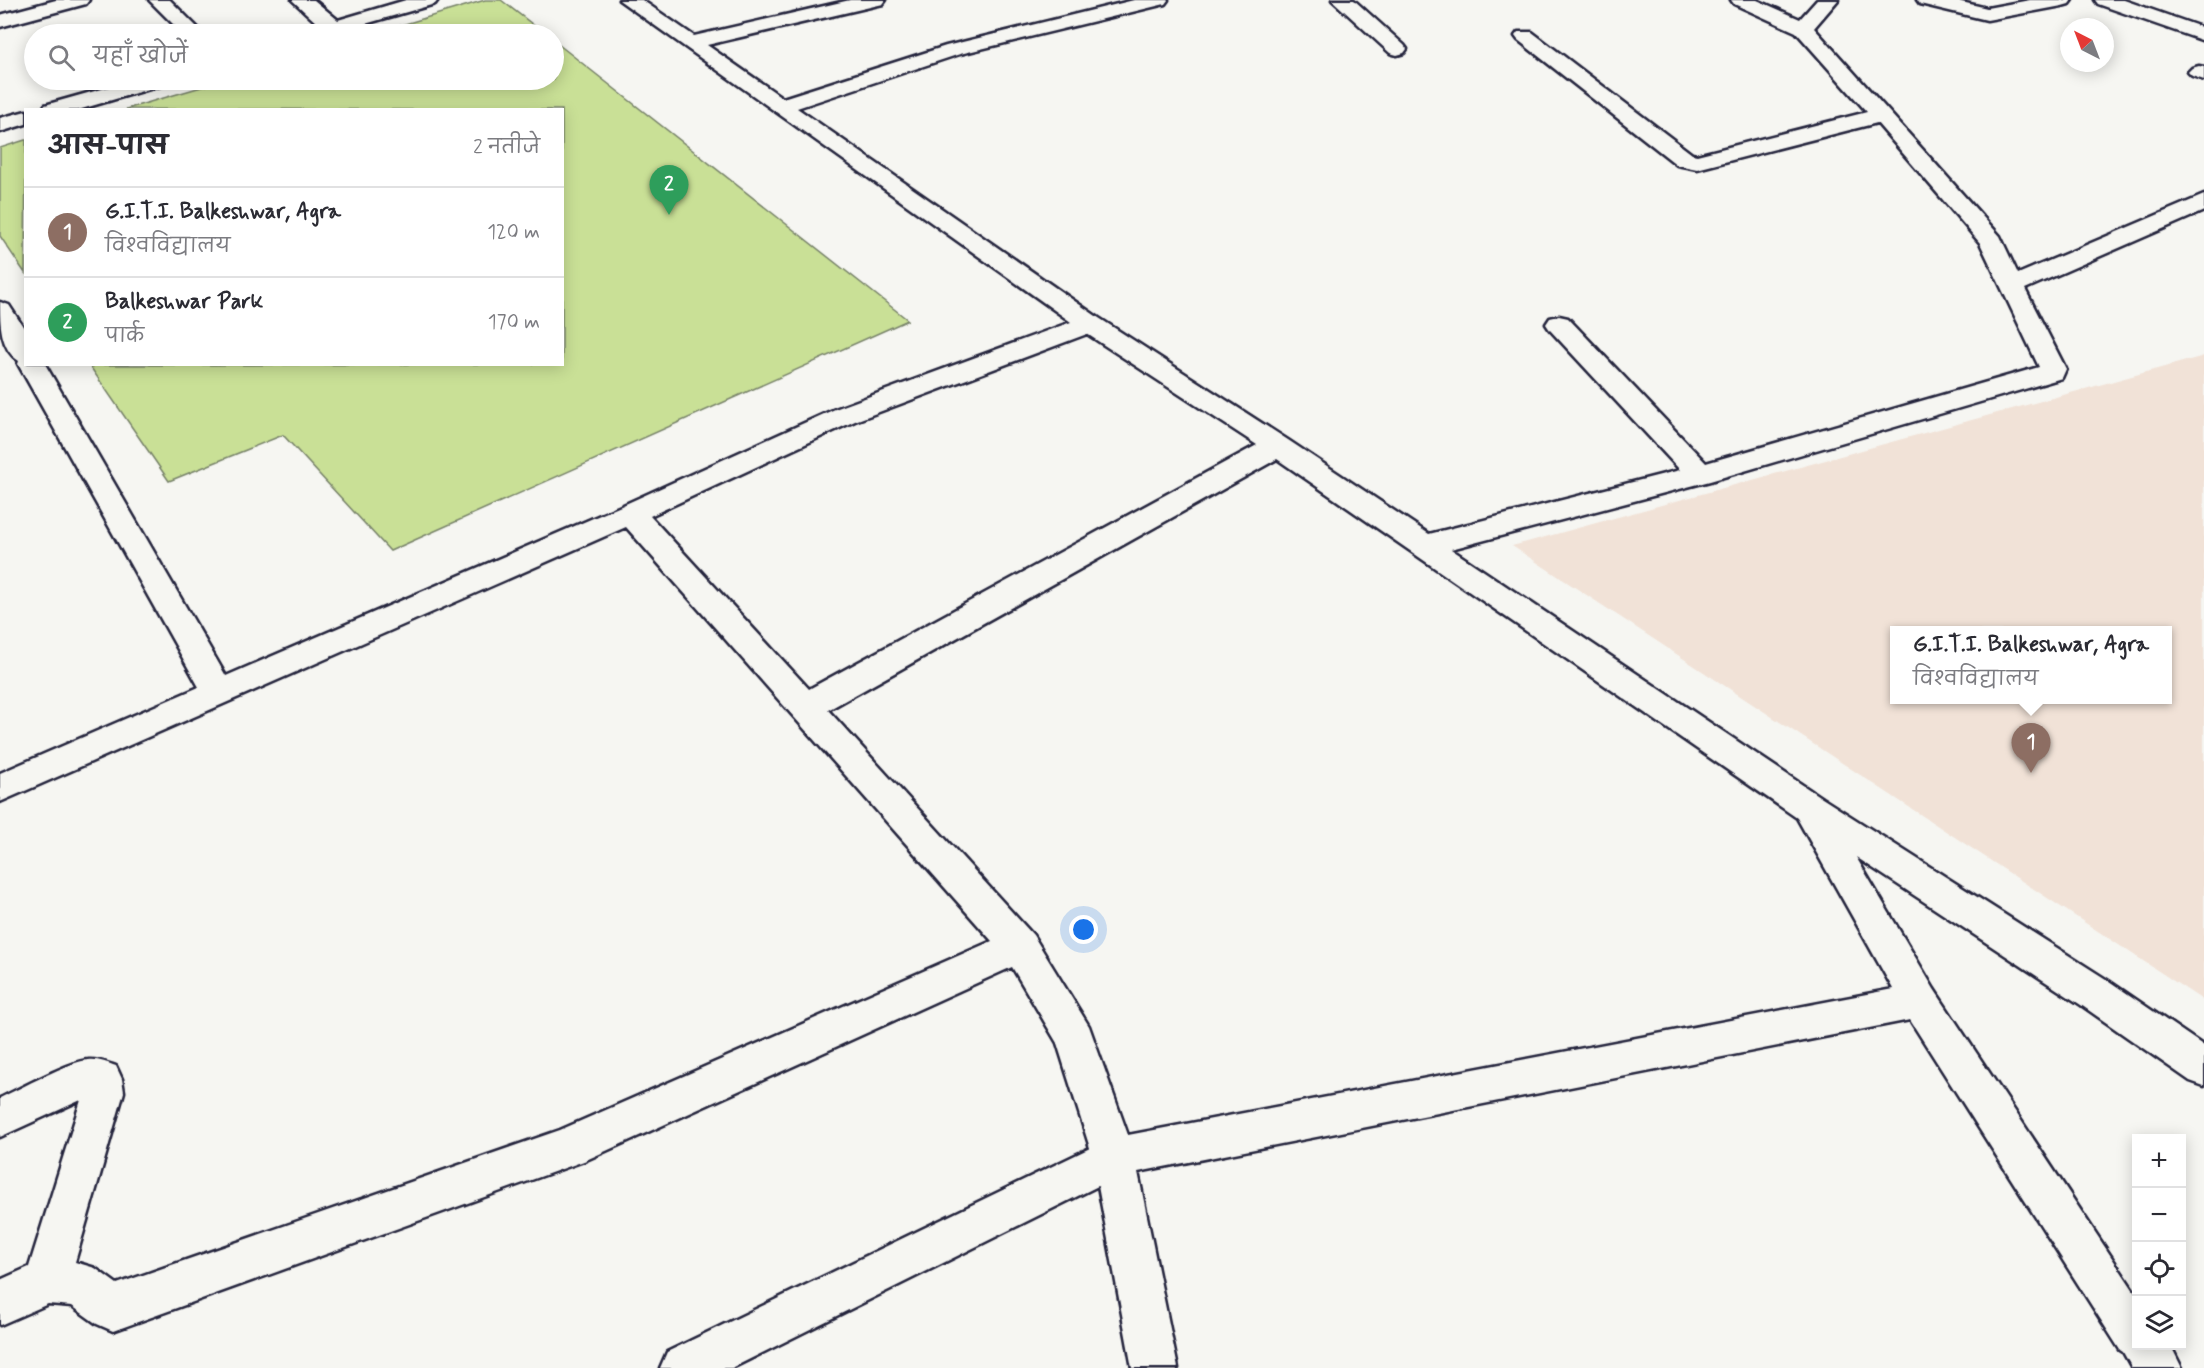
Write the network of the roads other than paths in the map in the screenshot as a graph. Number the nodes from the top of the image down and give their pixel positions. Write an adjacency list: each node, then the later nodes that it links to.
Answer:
1 (79, 0): 14 (street)
2 (159, 0): 15 (street)
3 (302, 0): 16 (street)
4 (428, 0): 17 (street)
5 (629, 0): 21 (street)
6 (876, 0): 21 (street)
7 (1158, 0): 24 (street)
8 (1342, 0): 22 (street)
9 (1741, 0): 18 (street)
10 (1828, 0): 18 (street)
11 (1927, 0): 12 (street)
12 (2062, 0)
13 (2105, 0): 19 (street)
14 (0, 21)
15 (184, 24)
16 (330, 24)
17 (344, 24)
18 (1803, 28): 26 (street)
19 (2204, 34)
20 (1525, 36): 26 (street)
21 (690, 43): 24 (street)
22 (1397, 49)
23 (121, 90): 25 (street)
24 (780, 106): 32 (street)
25 (60, 108)
26 (1882, 115): 30 (street)
27 (24, 118): 28 (street)
28 (0, 125)
29 (2204, 202): 30 (street)
30 (2011, 285): 37 (street)
31 (0, 310): 34 (street)
32 (1090, 324): 36 (street); 38 (street)
33 (1559, 324): 37 (street)
34 (24, 352)
35 (32, 366): 40 (street)
36 (1278, 447): 39 (street); 41 (street)
37 (1700, 474): 39 (street)
38 (631, 513): 40 (street); 41 (street)
39 (1425, 546): 43 (street)
40 (219, 693): 42 (street)
41 (805, 707): 44 (street)
42 (0, 788)
43 (1809, 808): 45 (street); 46 (street)
44 (1020, 946): 48 (street); 49 (street)
45 (1920, 1001): 48 (street); 51 (street)
46 (2204, 1068)
47 (0, 1118): 49 (street)
48 (1114, 1157): 53 (street); 54 (street)
49 (47, 1282): 50 (street)
50 (0, 1303)
51 (2132, 1328)
52 (2147, 1350): 55 (street)
53 (683, 1368)
54 (1155, 1368)
55 (2159, 1368)

